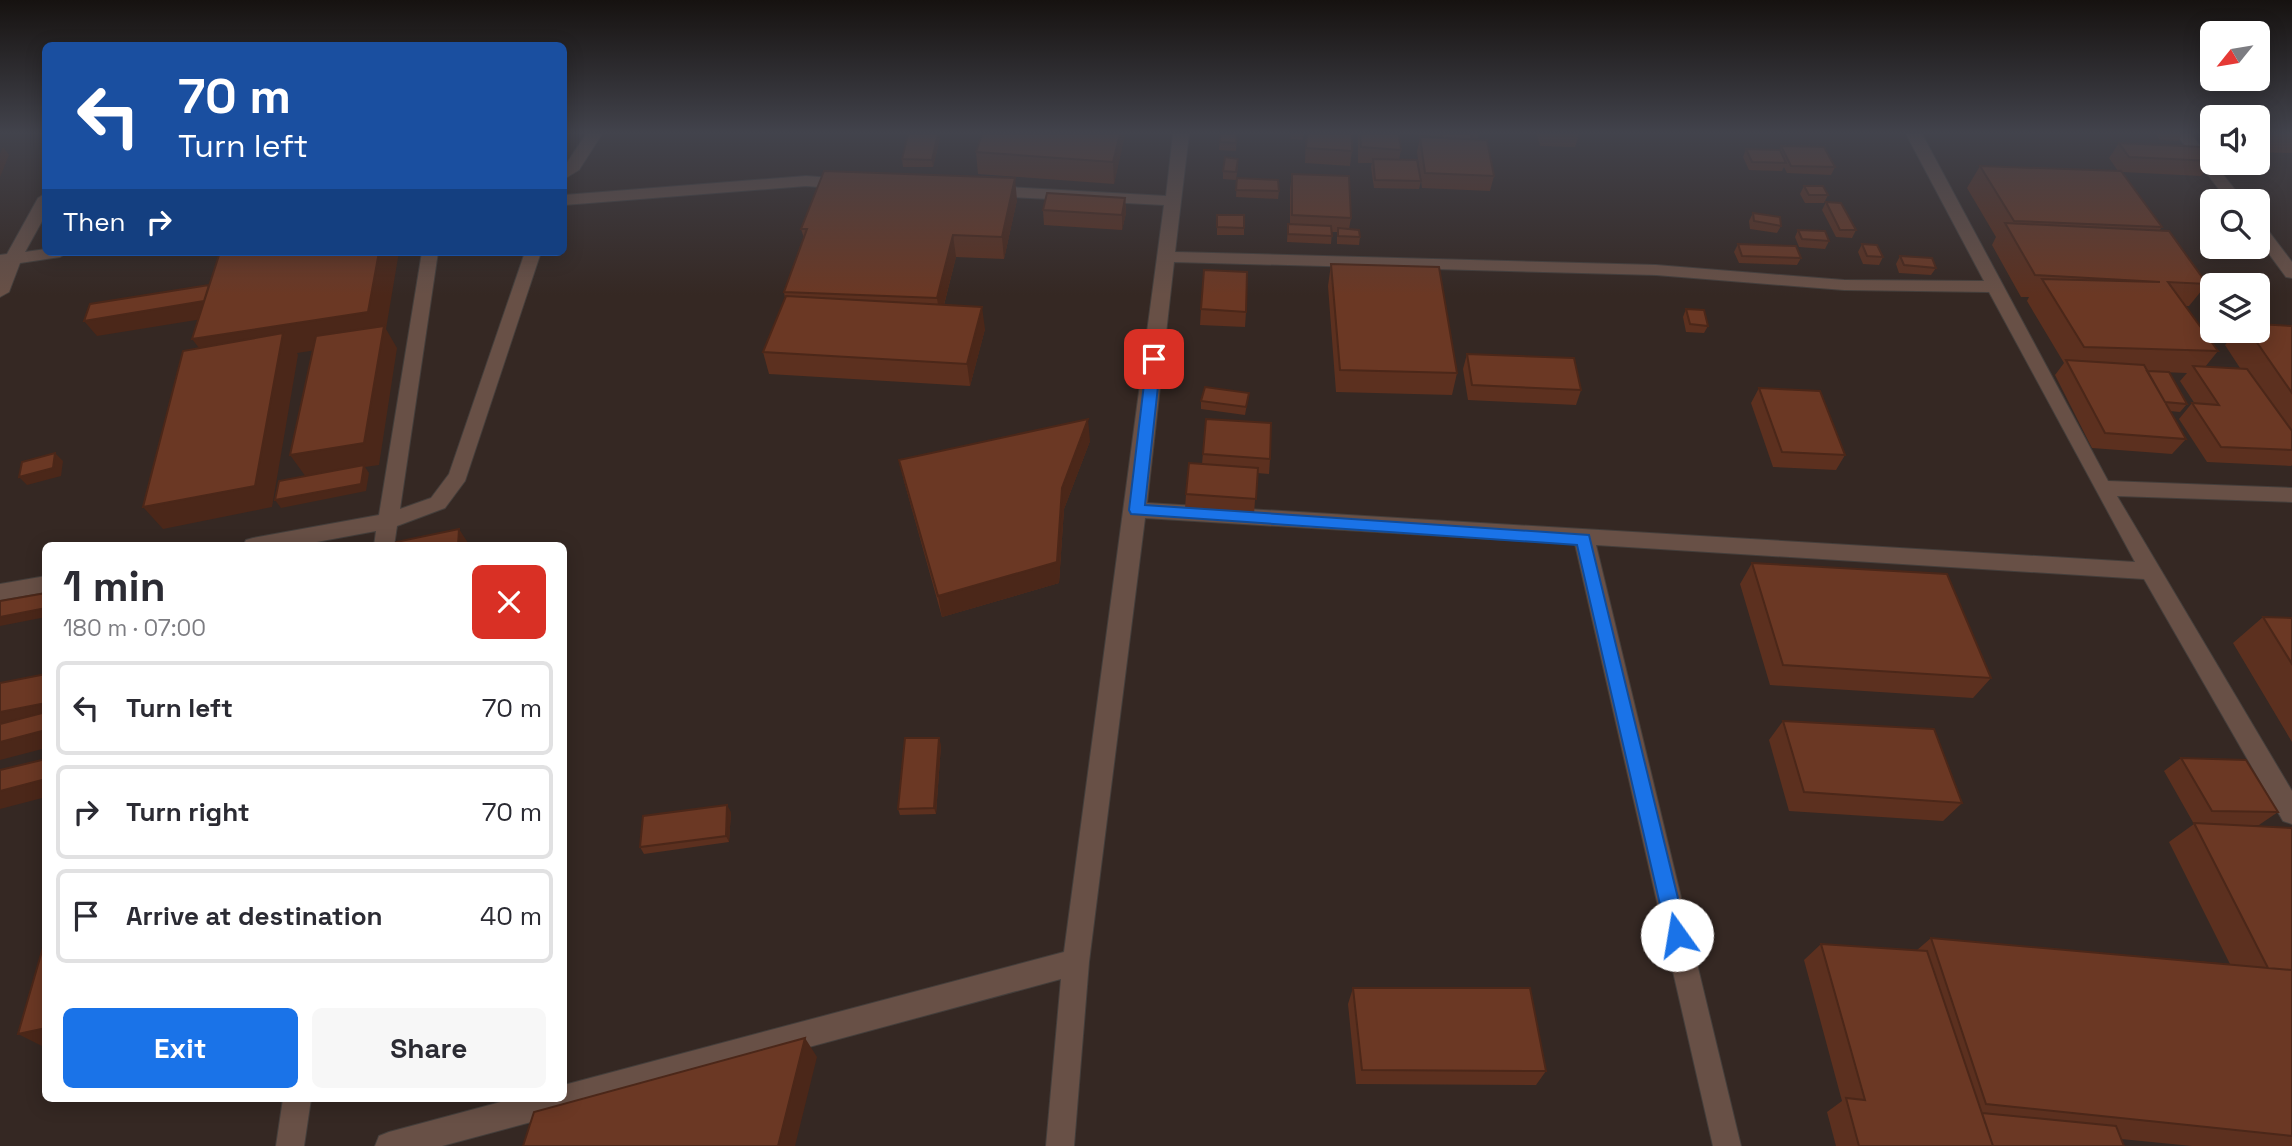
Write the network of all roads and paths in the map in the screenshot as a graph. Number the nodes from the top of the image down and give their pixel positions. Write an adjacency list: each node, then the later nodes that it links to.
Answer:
1 (723, 187): 5 (street)
2 (1175, 187): 6 (street)
3 (1943, 187): 15 (street)
4 (969, 190): 6 (street)
5 (567, 200)
6 (1173, 201): 12 (street)
7 (42, 204): 13 (street)
8 (2270, 245): 14 (street)
9 (42, 254): 13 (street)
10 (429, 256): 20 (street)
11 (532, 256): 20 (street)
12 (1166, 257): 15 (street); 19 (street)
13 (7, 259): 16 (street)
14 (2292, 273)
15 (1997, 287): 17 (street)
16 (0, 292)
17 (2102, 488): 18 (street); 24 (street)
18 (2292, 495)
19 (1136, 510): 21 (street); 28 (street)
20 (388, 521): 22 (street); 23 (street)
21 (1584, 539): 24 (street); 35 (street)
22 (275, 542)
23 (385, 542)
24 (2148, 571): 27 (street)
25 (42, 585): 26 (street)
26 (0, 592)
27 (2292, 813)
28 (1076, 962): 29 (street); 34 (street)
29 (567, 1098)
30 (297, 1102): 32 (street)
31 (553, 1102): 33 (street)
32 (290, 1146)
33 (389, 1146)
34 (1060, 1146)
35 (1727, 1146)

